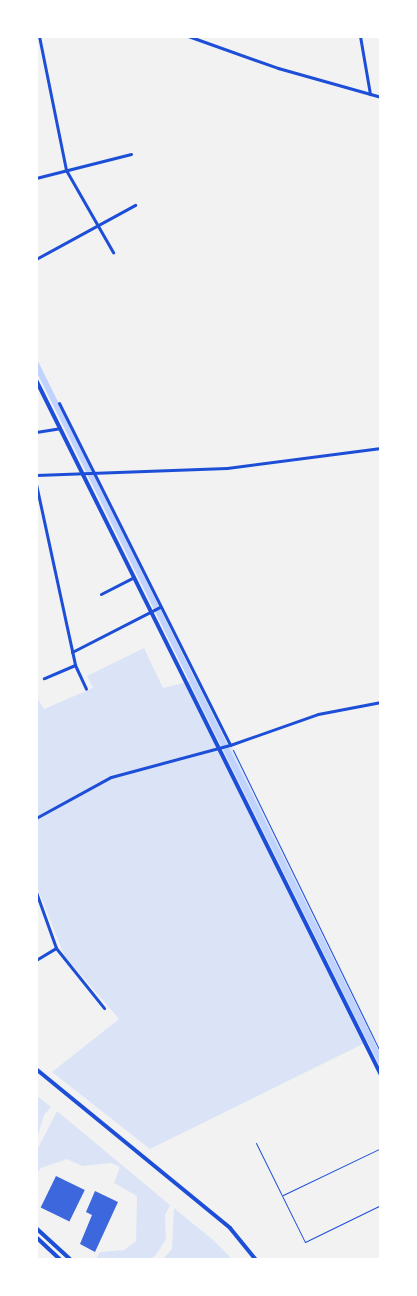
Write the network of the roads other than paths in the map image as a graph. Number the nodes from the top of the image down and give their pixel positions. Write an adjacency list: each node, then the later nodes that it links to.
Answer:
1 (39, 36): 7 (street)
2 (188, 36): 4 (street)
3 (360, 36): 4 (street)
4 (370, 94): 5 (street)
5 (381, 97)
6 (131, 154): 7 (street)
7 (66, 170): 8 (street); 10 (street)
8 (36, 178)
9 (134, 205): 10 (street)
10 (98, 225): 11 (street); 12 (street)
11 (113, 252)
12 (36, 259)
13 (36, 380): 15 (street)
14 (59, 403): 19 (street)
15 (61, 428): 16 (street); 18 (street)
16 (36, 432)
17 (381, 448): 19 (street)
18 (82, 471): 19 (street); 20 (street); 22 (street)
19 (94, 472): 24 (street)
20 (36, 475)
21 (36, 484): 26 (street)
22 (135, 577): 23 (street); 25 (street)
23 (101, 594)
24 (160, 607): 25 (street); 31 (street)
25 (153, 613): 26 (street); 32 (street)
26 (72, 652): 27 (street)
27 (75, 665): 28 (street); 29 (street)
28 (44, 678)
29 (86, 689)
30 (381, 702): 31 (street)
31 (230, 745): 32 (street)
32 (218, 748): 33 (street); 39 (street)
33 (36, 818)
34 (36, 892): 35 (street)
35 (56, 948): 36 (street); 37 (street)
36 (36, 960)
37 (104, 1008)
38 (36, 1069): 48 (street)
39 (381, 1075)
40 (256, 1143): 42 (lane)
41 (381, 1148): 42 (lane)
42 (282, 1196): 43 (lane)
43 (381, 1205)
44 (36, 1228): 47 (street)
45 (37, 1240): 46 (street)
46 (61, 1260)
47 (71, 1260)
48 (256, 1260)

